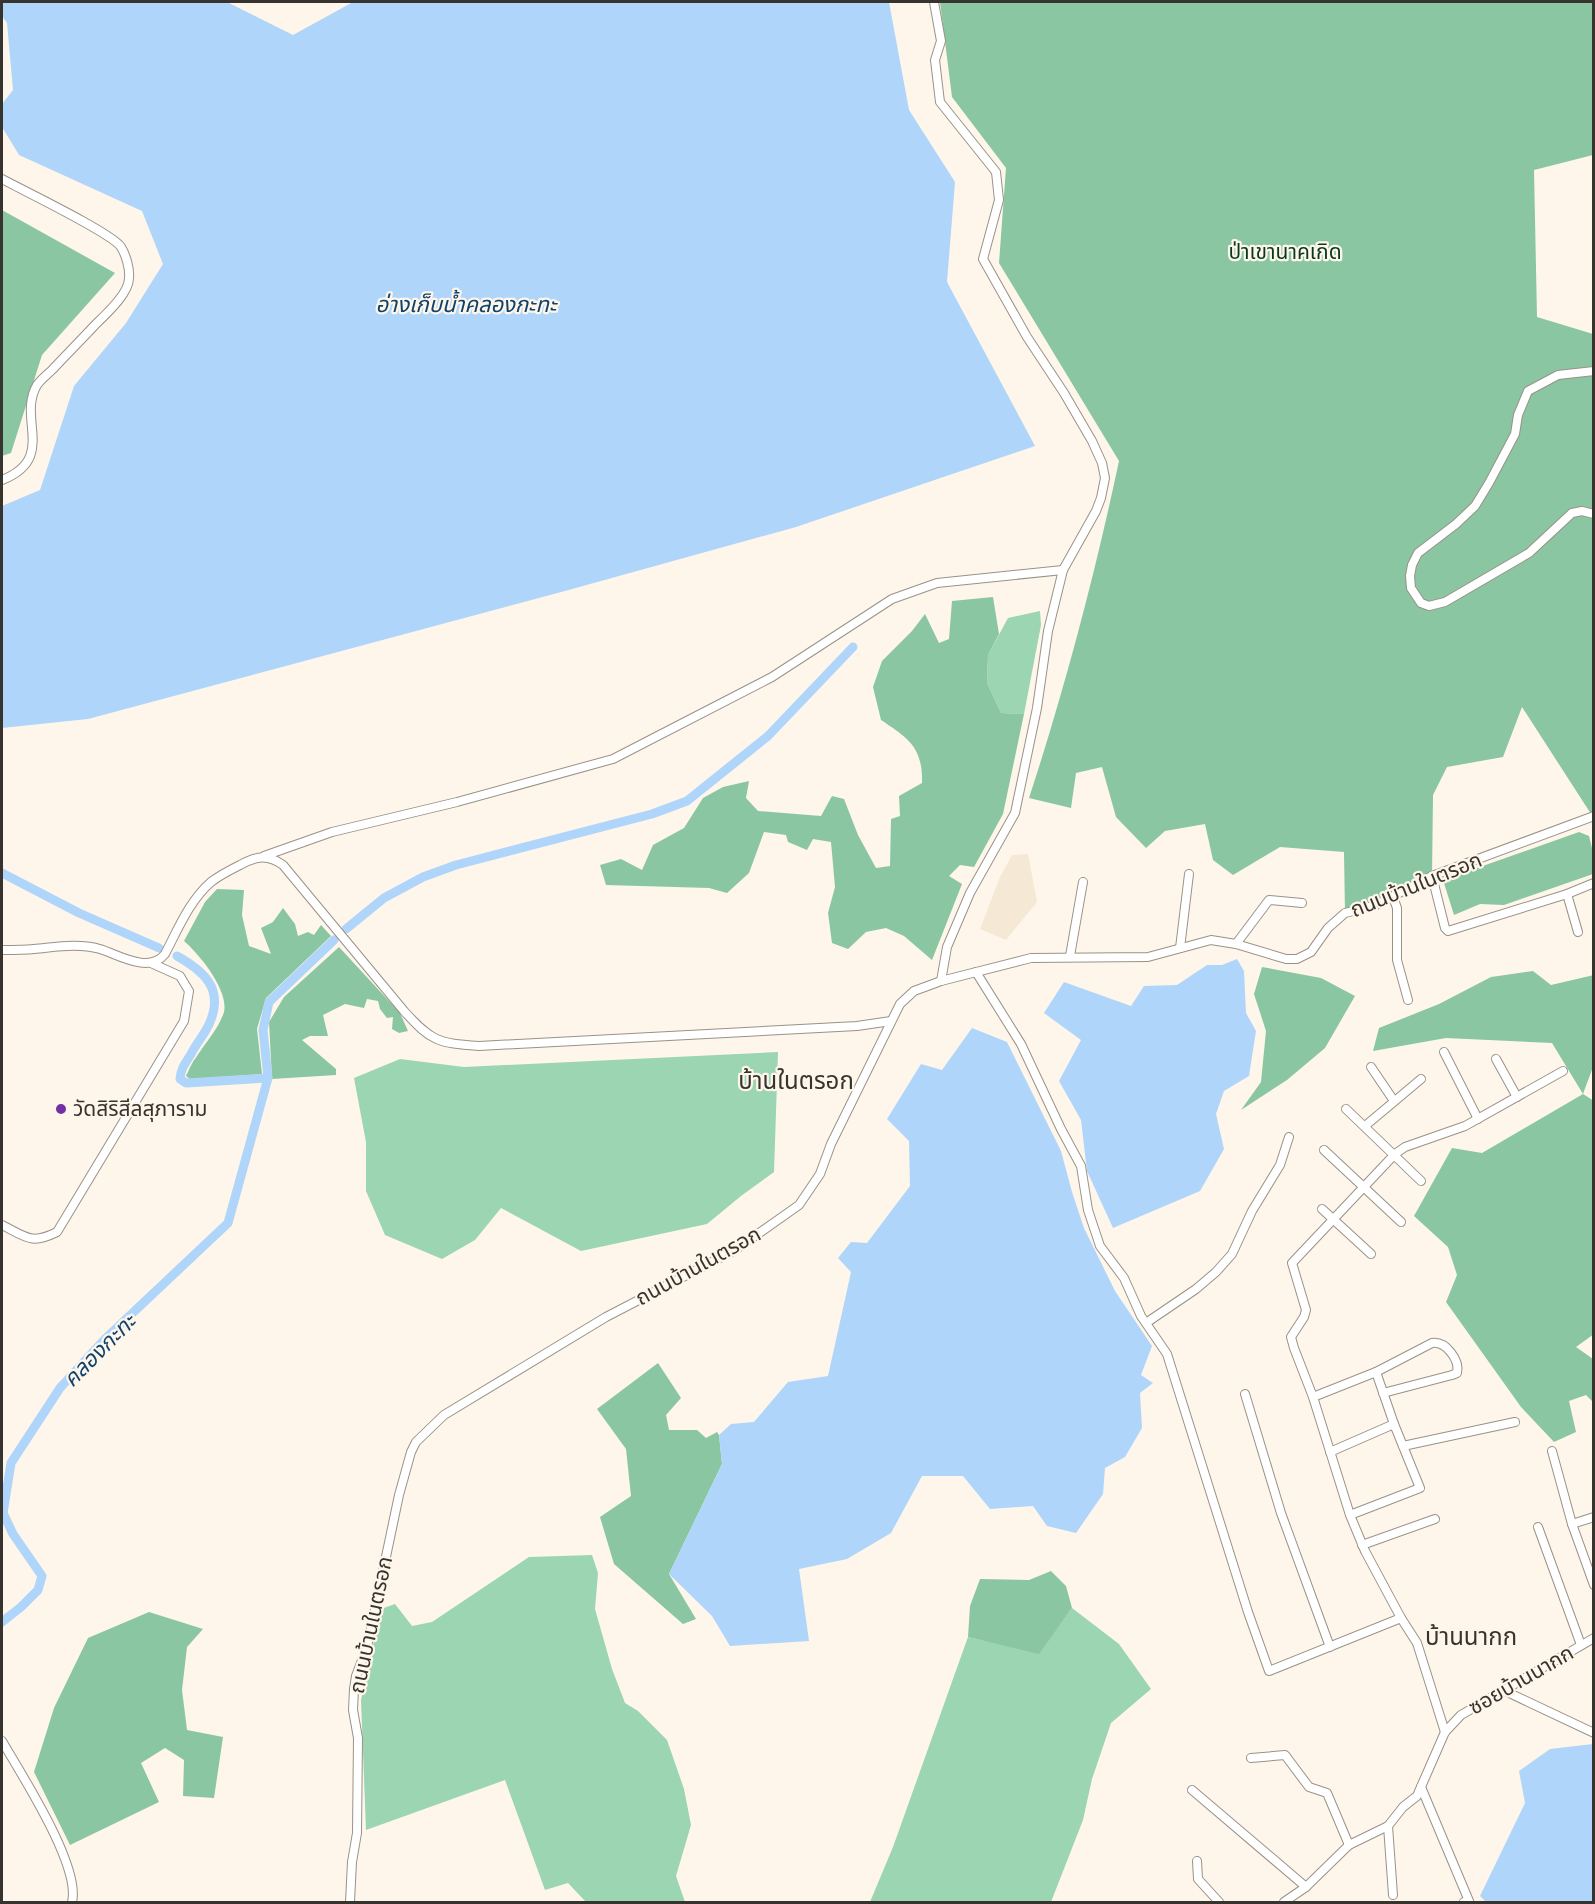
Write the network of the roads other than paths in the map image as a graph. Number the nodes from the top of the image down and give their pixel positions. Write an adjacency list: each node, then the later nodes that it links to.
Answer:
1 (934, 2): 6 (street)
2 (2, 179): 4 (street)
3 (1593, 371): 5 (street)
4 (2, 480)
5 (1593, 514)
6 (1063, 570): 8 (street); 23 (street)
7 (1593, 818): 10 (street, ถนนบ้านในตรอก)
8 (262, 856): 21 (street); 25 (street)
9 (1190, 874): 18 (street)
10 (1432, 876): 13 (street); 14 (street, ถนนบ้านในตรอก)
11 (1083, 882): 20 (street)
12 (1593, 883): 13 (street)
13 (1567, 894): 16 (street)
14 (1393, 897): 17 (street, ถนนบ้านในตรอก); 24 (street)
15 (1302, 903): 17 (street)
16 (1578, 932)
17 (1236, 944): 18 (street, ถนนบ้านในตรอก)
18 (1180, 948): 20 (street, ถนนบ้านในตรอก)
19 (2, 950): 21 (street)
20 (1070, 956): 22 (street, ถนนบ้านในตรอก)
21 (151, 963): 44 (street)
22 (976, 972): 23 (street, ถนนบ้านในตรอก); 46 (street)
23 (941, 981): 25 (street, ถนนบ้านในตรอก)
24 (1408, 1000)
25 (891, 1021): 81 (street, ถนนบ้านในตรอก)
26 (1443, 1052): 34 (street)
27 (1496, 1059): 31 (street)
28 (1371, 1067): 32 (street)
29 (1563, 1071): 31 (street)
30 (1421, 1079): 32 (street)
31 (1517, 1097): 34 (street)
32 (1395, 1101): 35 (street)
33 (1346, 1109): 35 (street)
34 (1478, 1119): 38 (street)
35 (1365, 1126): 38 (street)
36 (1289, 1137): 46 (street)
37 (1324, 1150): 40 (street)
38 (1395, 1154): 39 (street); 40 (street)
39 (1421, 1181)
40 (1364, 1188): 42 (street); 43 (street)
41 (1322, 1209): 42 (street)
42 (1333, 1219): 45 (street); 50 (street)
43 (1401, 1222)
44 (2, 1226)
45 (1371, 1254)
46 (1146, 1323): 67 (street)
47 (1376, 1372): 48 (street); 48 (street); 50 (street)
48 (1383, 1393): 52 (street)
49 (1245, 1394): 67 (street)
50 (1313, 1397): 55 (street)
51 (1515, 1422): 53 (street)
52 (1394, 1424): 53 (street); 55 (street)
53 (1403, 1446): 56 (street)
54 (1552, 1451): 59 (street)
55 (1330, 1452): 56 (street)
56 (1350, 1515): 61 (street)
57 (1593, 1517): 59 (street)
58 (1435, 1519): 61 (street)
59 (1572, 1524): 62 (street)
60 (1538, 1527): 66 (street)
61 (1362, 1545): 64 (street)
62 (1592, 1573): 63 (street)
63 (1593, 1585)
64 (1401, 1618): 67 (street); 69 (street)
65 (1593, 1638): 66 (street, ซอยบ้านนากก)
66 (1581, 1645): 68 (street, ซอยบ้านนากก)
67 (1330, 1647)
68 (1505, 1691): 69 (street, ซอยบ้านนากก); 70 (street)
69 (1445, 1732): 73 (street, ซอยบ้านนากก)
70 (1593, 1732)
71 (2, 1741): 80 (street)
72 (1251, 1758): 76 (street)
73 (1422, 1787): 75 (street, ซอยบ้านนากก); 84 (street)
74 (1192, 1790): 78 (street)
75 (1388, 1826): 76 (street, ซอยบ้านนากก); 79 (street)
76 (1349, 1845): 78 (street, ซอยบ้านนากก)
77 (1197, 1861): 82 (street)
78 (1306, 1887): 83 (street, ซอยบ้านนากก)
79 (1393, 1895)
80 (72, 1902)
81 (350, 1902)
82 (1219, 1902)
83 (1284, 1902)
84 (1464, 1902)

